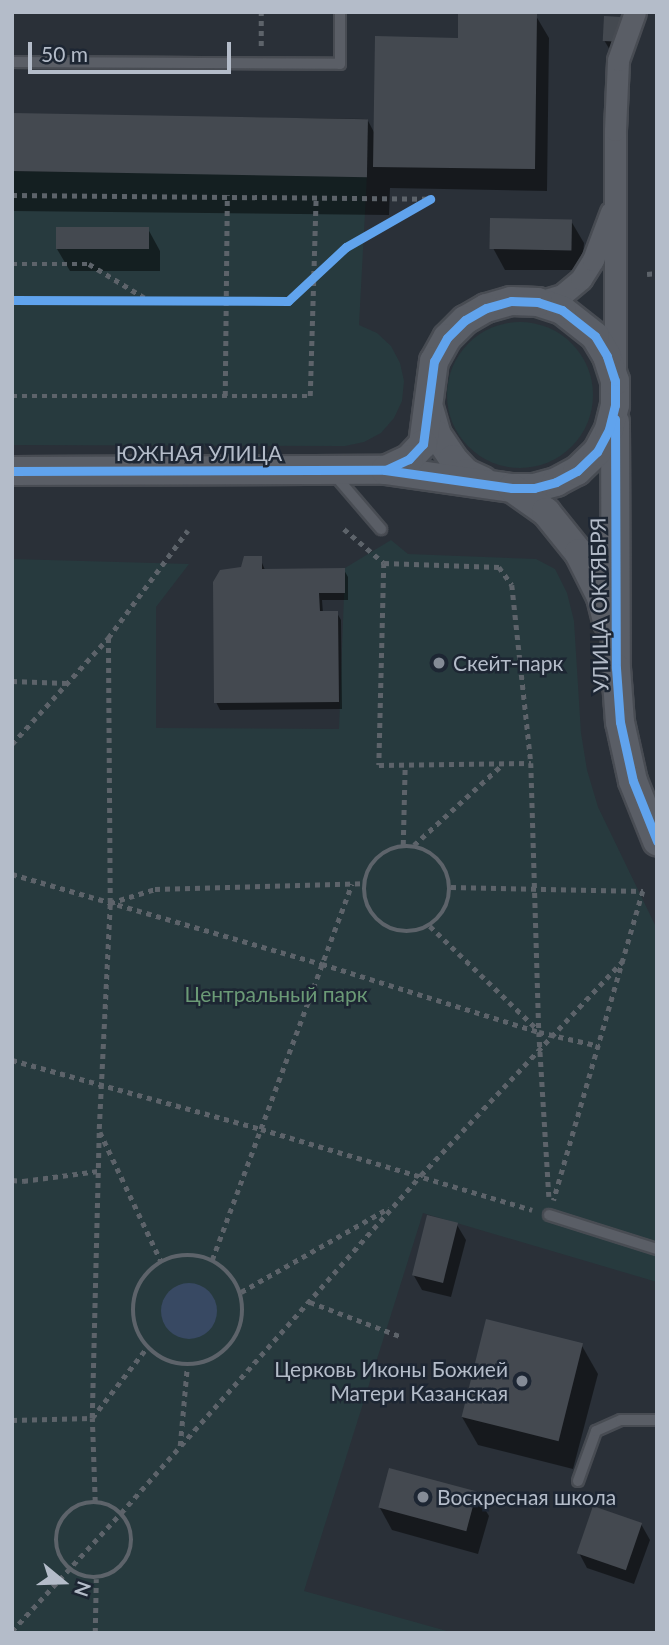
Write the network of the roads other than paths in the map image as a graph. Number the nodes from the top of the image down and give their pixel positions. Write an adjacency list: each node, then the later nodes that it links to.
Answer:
1 (340, 12): 3 (lane)
2 (635, 12): 4 (street, УЛИЦА ОКТЯБРЯ)
3 (12, 62)
4 (616, 197): 5 (street, УЛИЦА ОКТЯБРЯ); 6 (street, УЛИЦА ОКТЯБРЯ)
5 (538, 302): 6 (street); 7 (street)
6 (615, 393): 11 (street); 13 (street, УЛИЦА ОКТЯБРЯ)
7 (429, 408): 9 (street); 11 (street)
8 (330, 470): 9 (street, ЮЖНАЯ УЛИЦА); 10 (street, ЮЖНАЯ УЛИЦА); 12 (lane)
9 (385, 470): 11 (street, ЮЖНАЯ УЛИЦА)
10 (12, 471)
11 (501, 486): 13 (street, УЛИЦА ОКТЯБРЯ)
12 (381, 529)
13 (616, 668): 14 (street, УЛИЦА ОКТЯБРЯ)
14 (656, 836)
15 (550, 1215): 16 (lane)
16 (657, 1249)
17 (657, 1420): 18 (lane)
18 (578, 1481)

